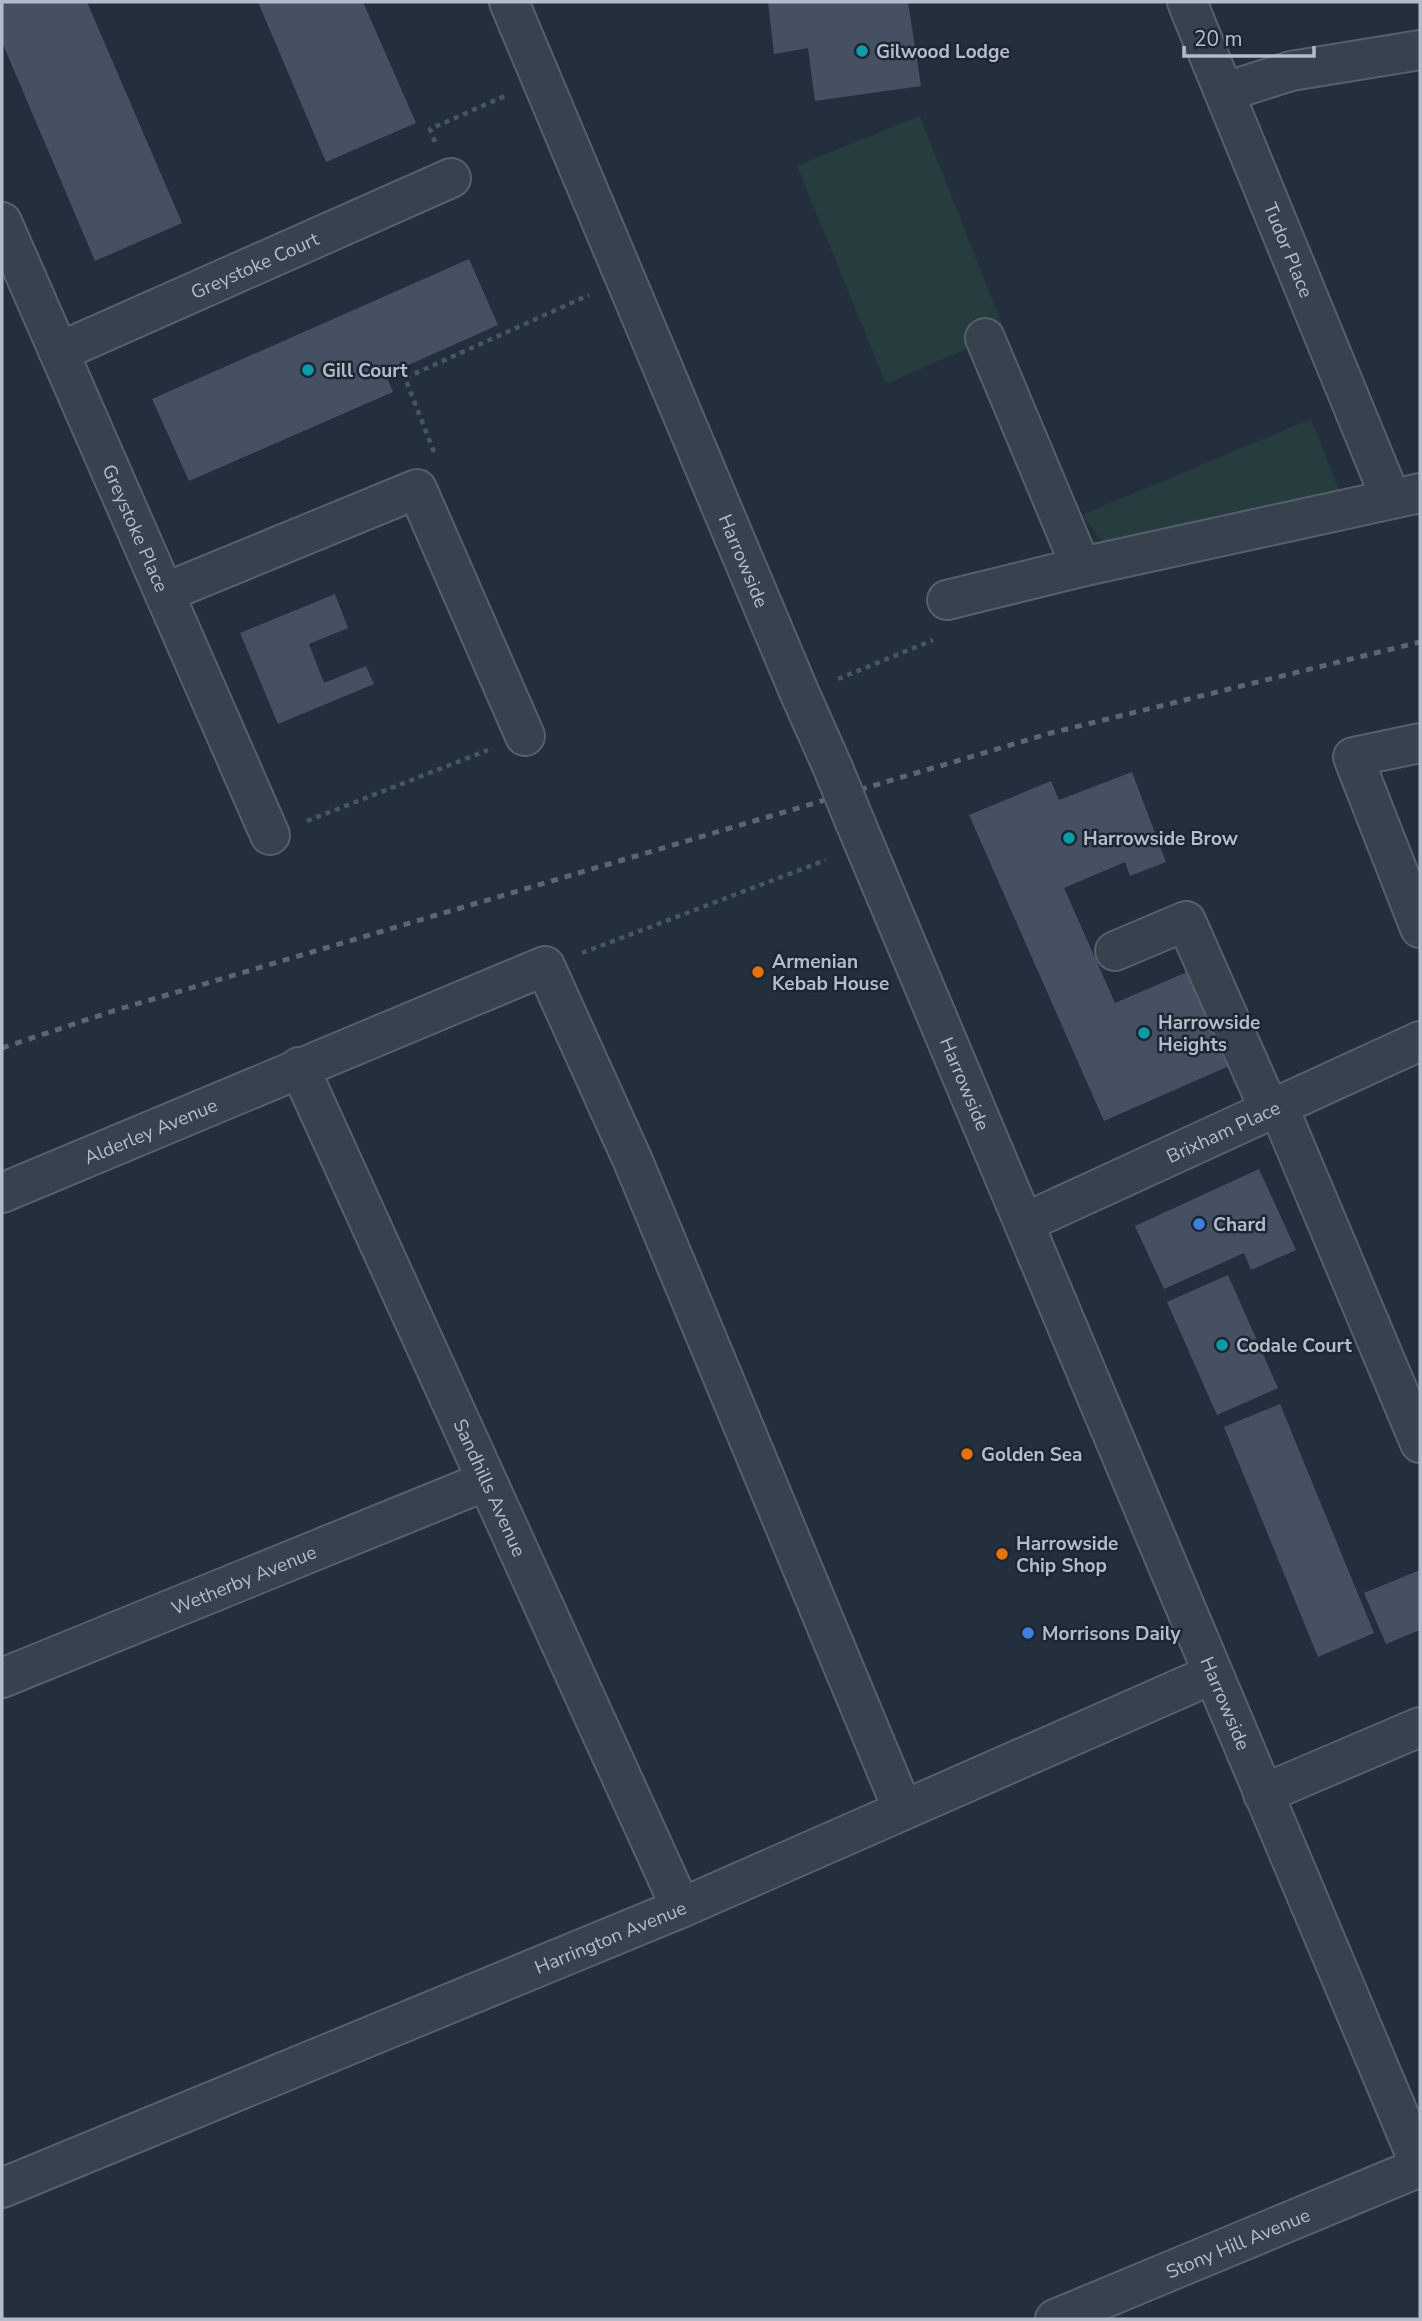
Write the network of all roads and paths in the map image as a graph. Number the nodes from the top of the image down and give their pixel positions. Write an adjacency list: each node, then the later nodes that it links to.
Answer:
1 (509, 2): 18 (street, Harrowside)
2 (1187, 2): 4 (street, Tudor Place)
3 (1420, 50): 4 (street)
4 (1225, 92): 13 (street, Tudor Place)
5 (502, 97): 6 (path)
6 (430, 129)
7 (451, 178): 11 (street, Greystoke Court)
8 (2, 222): 11 (street, Greystoke Place)
9 (589, 295): 12 (path)
10 (985, 338): 14 (street)
11 (59, 352): 15 (street, Greystoke Place)
12 (417, 489): 15 (street); 19 (street)
13 (1406, 496): 14 (street)
14 (1081, 567): 16 (street)
15 (164, 593): 21 (street, Greystoke Place)
16 (947, 600)
17 (942, 637): 18 (path)
18 (800, 694): 30 (street, Harrowside, bridge)
19 (525, 736): 21 (path)
20 (1420, 743): 23 (street)
21 (271, 835)
22 (827, 860): 25 (path)
23 (1420, 928)
24 (1115, 951): 28 (street)
25 (545, 967): 27 (street, Alderley Avenue); 37 (street)
26 (1420, 1041): 28 (street, Brixham Place)
27 (299, 1067): 29 (street, Alderley Avenue); 32 (street, Sandhills Avenue)
28 (1273, 1108): 30 (street, Brixham Place); 31 (street)
29 (2, 1193)
30 (1024, 1223): 33 (street, Harrowside)
31 (1420, 1443)
32 (486, 1481): 34 (street, Wetherby Avenue); 38 (street, Sandhills Avenue)
33 (1213, 1674): 36 (street, Harrowside); 37 (street, Harrington Avenue)
34 (2, 1678)
35 (1420, 1727): 36 (street)
36 (1263, 1794): 39 (street, Harrowside)
37 (904, 1810): 38 (street, Harrington Avenue)
38 (681, 1908): 40 (street, Harrington Avenue)
39 (1420, 2166): 41 (street, Stony Hill Avenue)
40 (2, 2188)
41 (1055, 2319)

